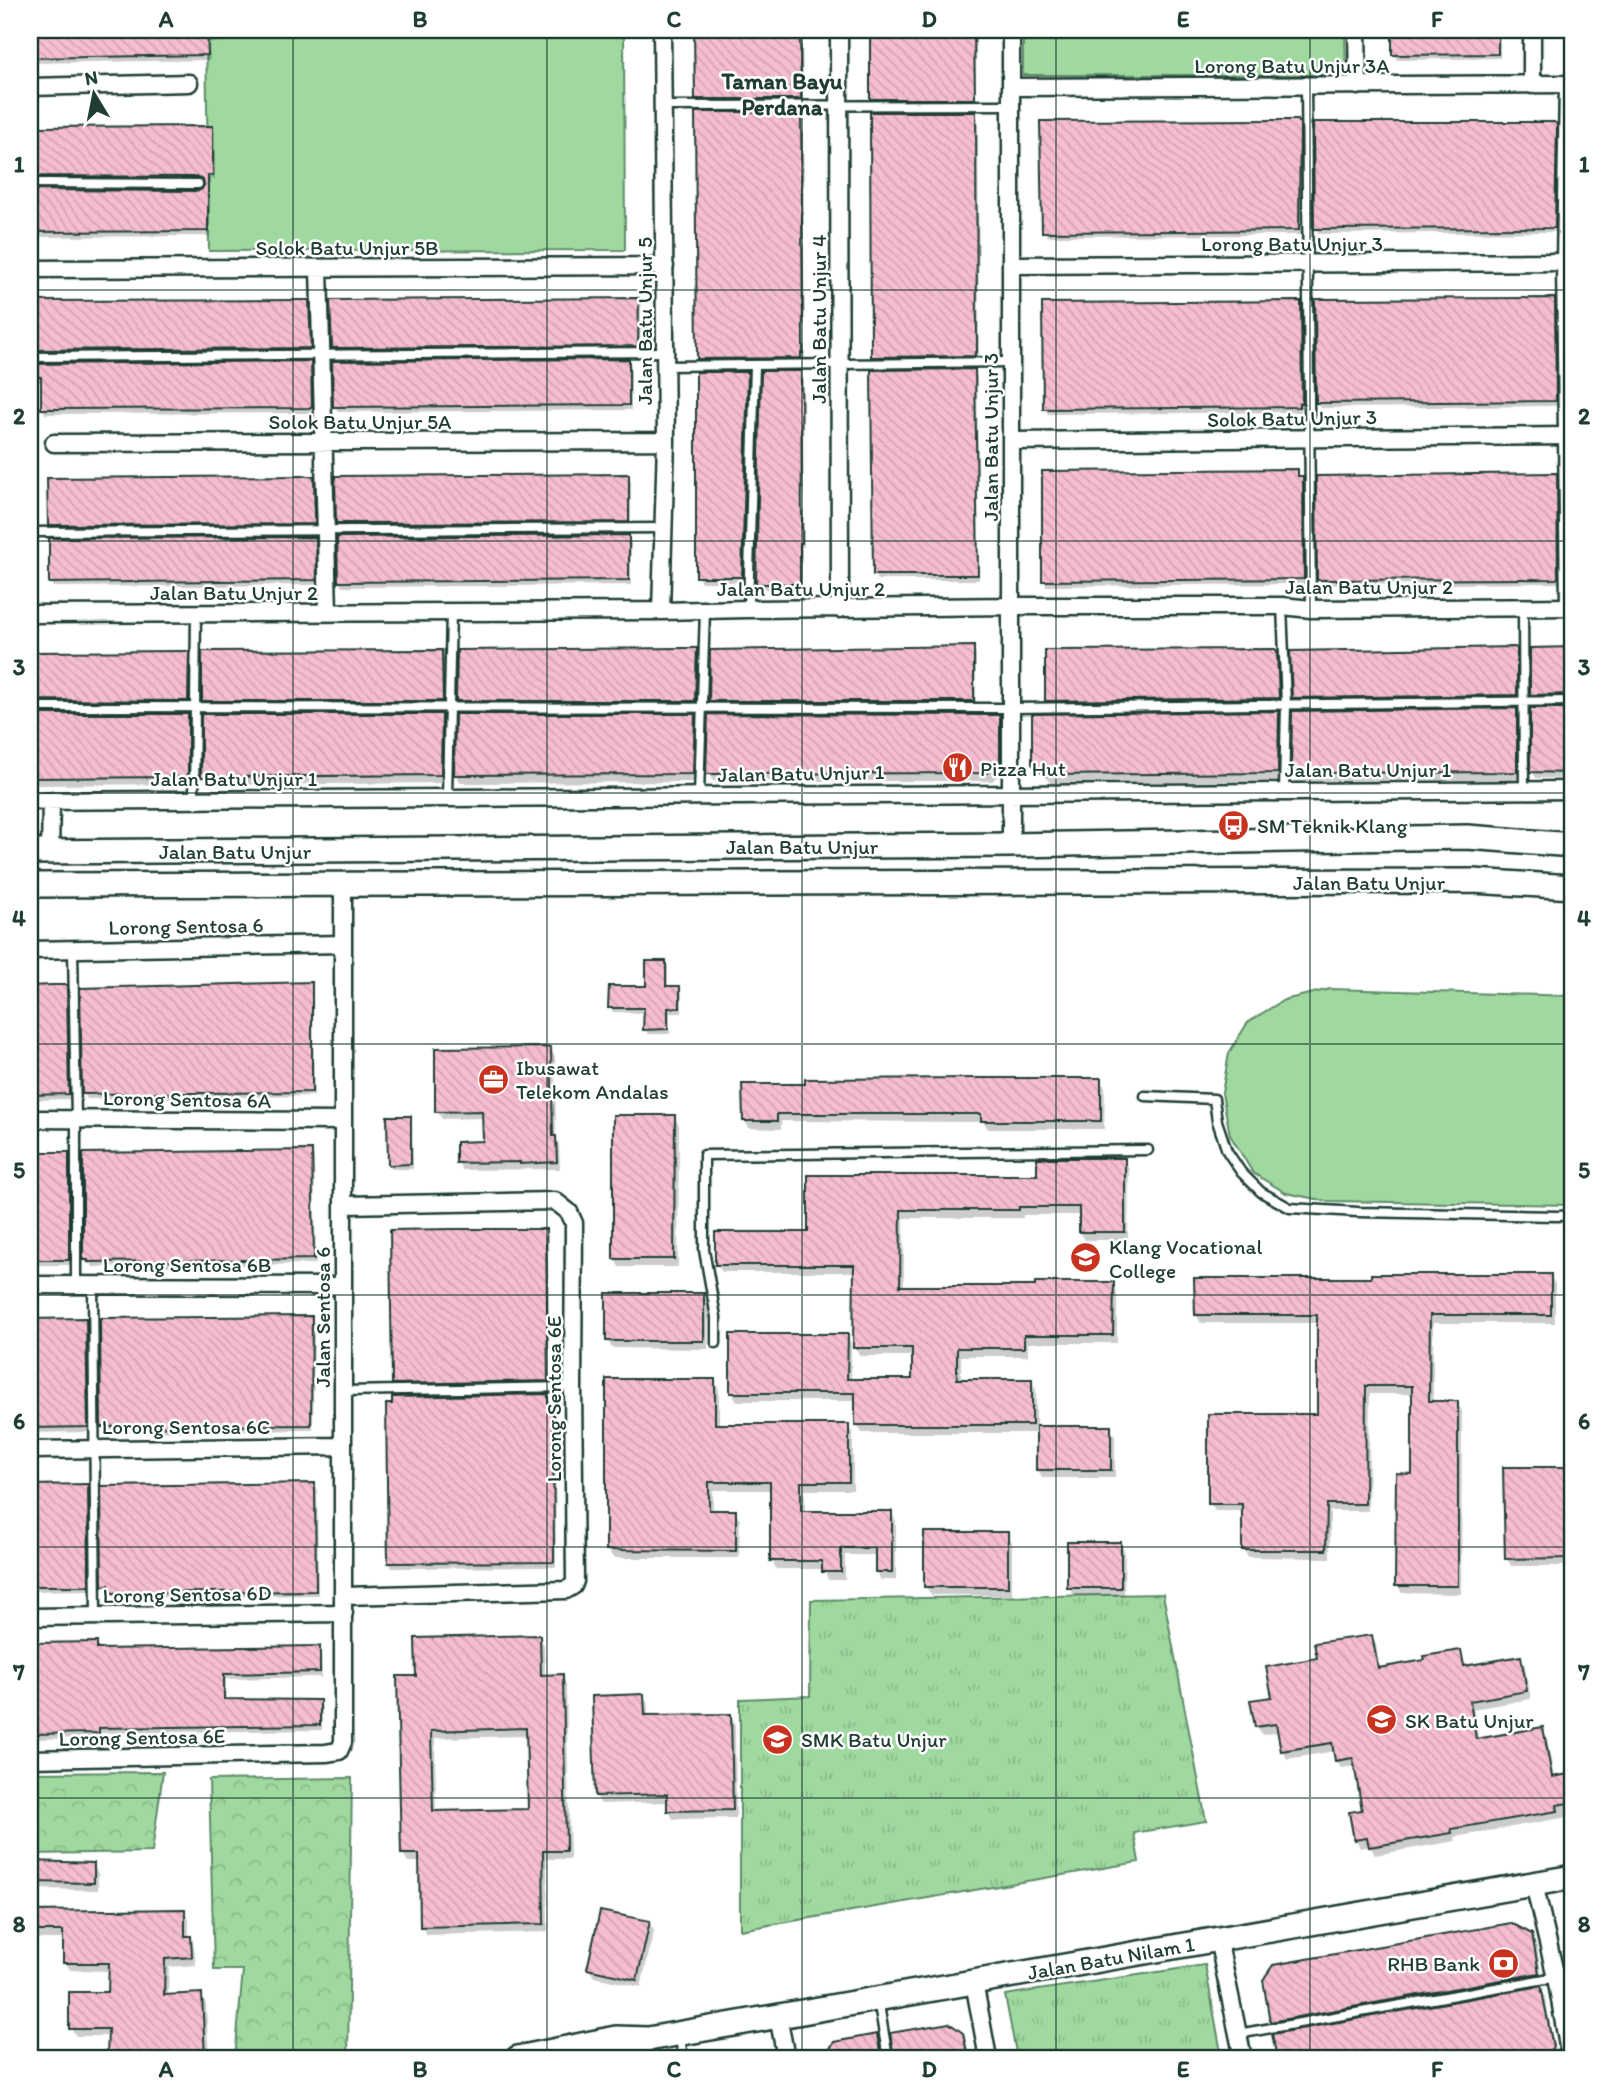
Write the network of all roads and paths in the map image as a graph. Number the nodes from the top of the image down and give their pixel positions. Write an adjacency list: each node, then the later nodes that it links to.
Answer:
1 (662, 30): 14 (street, Jalan Batu Unjur 5)
2 (839, 30): 15 (street, Jalan Batu Unjur 4)
3 (1011, 30): 12 (street, Jalan Batu Unjur 3)
4 (1357, 30): 10 (street)
5 (1532, 30): 9 (street)
6 (189, 83): 11 (street)
7 (1569, 84): 9 (street, Lorong Batu Unjur 3A); 18 (lane)
8 (1306, 85): 10 (street, Lorong Batu Unjur 3A); 12 (street, Lorong Batu Unjur 3A); 19 (lane)
9 (1532, 85): 10 (street, Lorong Batu Unjur 3A)
10 (1358, 86)
11 (30, 87)
12 (1011, 87): 13 (street, Jalan Batu Unjur 3)
13 (1011, 105): 15 (lane); 20 (street, Jalan Batu Unjur 3)
14 (663, 106): 15 (lane); 21 (street, Jalan Batu Unjur 5)
15 (839, 106): 28 (street, Jalan Batu Unjur 4)
16 (30, 183): 17 (lane)
17 (198, 184)
18 (1567, 262): 19 (street, Lorong Batu Unjur 3); 30 (lane)
19 (1307, 264): 20 (street, Lorong Batu Unjur 3); 31 (lane)
20 (1011, 265): 27 (street, Jalan Batu Unjur 3)
21 (665, 267): 22 (street, Solok Batu Unjur 5B); 26 (street, Jalan Batu Unjur 5)
22 (319, 268): 23 (street, Solok Batu Unjur 5B); 24 (street)
23 (30, 269)
24 (321, 355): 25 (lane); 26 (lane); 34 (street)
25 (30, 357)
26 (665, 359): 29 (lane); 32 (street, Jalan Batu Unjur 5)
27 (1011, 362): 28 (lane); 33 (street, Jalan Batu Unjur 3)
28 (839, 364): 29 (lane); 44 (street, Jalan Batu Unjur 4)
29 (755, 365): 43 (lane)
30 (1568, 436): 31 (street, Solok Batu Unjur 3); 42 (lane)
31 (1309, 439): 33 (street, Solok Batu Unjur 3); 45 (lane)
32 (666, 441): 34 (street, Solok Batu Unjur 5A); 36 (street, Jalan Batu Unjur 5)
33 (1011, 441): 39 (street, Jalan Batu Unjur 3)
34 (324, 442): 35 (street, Solok Batu Unjur 5A); 37 (street)
35 (54, 443)
36 (663, 528): 37 (lane); 48 (street, Jalan Batu Unjur 5)
37 (326, 530): 38 (lane); 49 (street)
38 (30, 532)
39 (1010, 606): 40 (street, Jalan Batu Unjur 2); 44 (street, Jalan Batu Unjur 2); 59 (street, Jalan Batu Unjur 3)
40 (1282, 606): 45 (street, Jalan Batu Unjur 2); 54 (lane)
41 (1523, 607): 42 (street, Jalan Batu Unjur 2); 45 (street, Jalan Batu Unjur 2); 53 (lane)
42 (1569, 607)
43 (748, 609): 44 (street, Jalan Batu Unjur 2); 46 (street, Jalan Batu Unjur 2)
44 (840, 609)
45 (1311, 609)
46 (705, 610): 48 (street, Jalan Batu Unjur 2); 58 (lane)
47 (451, 611): 48 (street, Jalan Batu Unjur 2); 49 (street, Jalan Batu Unjur 2); 56 (lane)
48 (661, 611)
49 (328, 612): 50 (street, Jalan Batu Unjur 2)
50 (195, 613): 51 (street, Jalan Batu Unjur 2); 57 (lane)
51 (30, 614)
52 (1573, 701): 53 (lane)
53 (1523, 702): 54 (lane); 60 (lane)
54 (1286, 705): 59 (lane); 62 (lane)
55 (30, 707): 57 (lane)
56 (449, 707): 57 (lane); 58 (lane); 65 (lane)
57 (195, 708): 66 (lane)
58 (703, 708): 59 (lane); 64 (lane)
59 (1010, 708): 63 (street, Jalan Batu Unjur 3)
60 (1524, 789): 61 (street, Jalan Batu Unjur 1); 62 (street, Jalan Batu Unjur 1)
61 (1573, 790)
62 (1284, 791): 63 (street, Jalan Batu Unjur 1)
63 (1010, 793): 64 (street, Jalan Batu Unjur 1); 69 (street, Jalan Batu Unjur 3)
64 (699, 795): 65 (street, Jalan Batu Unjur 1)
65 (447, 797): 66 (street, Jalan Batu Unjur 1)
66 (194, 800): 68 (street, Jalan Batu Unjur 1)
67 (30, 801): 68 (street, Jalan Batu Unjur 1)
68 (51, 801): 71 (street)
69 (1011, 845): 70 (main road, Jalan Batu Unjur); 71 (main road, Jalan Batu Unjur); 72 (main road)
70 (1573, 845)
71 (40, 852)
72 (1048, 882): 73 (main road, Jalan Batu Unjur); 75 (main road, Jalan Batu Unjur)
73 (343, 883): 74 (main road, Jalan Batu Unjur); 76 (street, Jalan Sentosa 6)
74 (30, 885)
75 (1573, 887)
76 (343, 944): 77 (street, Lorong Sentosa 6); 82 (street, Jalan Sentosa 6)
77 (73, 949): 78 (street, Lorong Sentosa 6); 81 (lane)
78 (30, 950)
79 (1145, 1096): 85 (lane)
80 (30, 1119): 81 (street, Lorong Sentosa 6A)
81 (76, 1119): 82 (street, Lorong Sentosa 6A); 87 (lane)
82 (343, 1121): 84 (street, Jalan Sentosa 6)
83 (1148, 1150): 90 (lane)
84 (343, 1205): 89 (street, Jalan Sentosa 6); 91 (street, Lorong Sentosa 6E)
85 (1573, 1214)
86 (30, 1285): 87 (street, Lorong Sentosa 6B)
87 (76, 1285): 88 (street, Lorong Sentosa 6B)
88 (93, 1285): 89 (street, Lorong Sentosa 6B); 94 (lane)
89 (343, 1286): 92 (street, Jalan Sentosa 6)
90 (716, 1343)
91 (573, 1387): 92 (lane); 96 (street, Lorong Sentosa 6E)
92 (342, 1391): 93 (street, Jalan Sentosa 6)
93 (343, 1446): 94 (street, Lorong Sentosa 6C); 96 (street, Jalan Sentosa 6)
94 (95, 1448): 95 (street, Lorong Sentosa 6C); 98 (lane)
95 (30, 1450)
96 (344, 1596): 97 (street, Jalan Sentosa 6)
97 (344, 1613): 98 (street, Lorong Sentosa 6D); 100 (street, Jalan Sentosa 6)
98 (96, 1615): 99 (street, Lorong Sentosa 6D)
99 (30, 1616)
100 (339, 1751): 101 (street, Lorong Sentosa 6E)
101 (30, 1759)
102 (1573, 1877): 103 (main road, Jalan Batu Nilam 1)
103 (1534, 1884): 104 (main road, Jalan Batu Nilam 1); 105 (street)
104 (1218, 1939): 106 (main road, Jalan Batu Nilam 1); 110 (street)
105 (1556, 1977): 110 (lane); 120 (street)
106 (974, 1982): 107 (main road, Jalan Batu Nilam 1); 118 (street)
107 (878, 1999): 108 (main road, Jalan Batu Nilam 1); 117 (lane)
108 (778, 2016): 109 (main road, Jalan Batu Nilam 1); 116 (street)
109 (679, 2034): 111 (main road, Jalan Batu Nilam 1); 115 (lane)
110 (1238, 2034): 119 (street)
111 (648, 2039): 112 (main road, Jalan Batu Nilam 1); 114 (main road, Jalan Batu Nilam 1)
112 (585, 2051): 113 (main road, Jalan Batu Nilam 1)
113 (518, 2058)
114 (616, 2058)
115 (684, 2058)
116 (786, 2058)
117 (888, 2058)
118 (988, 2058)
119 (1243, 2058)
120 (1570, 2058)

